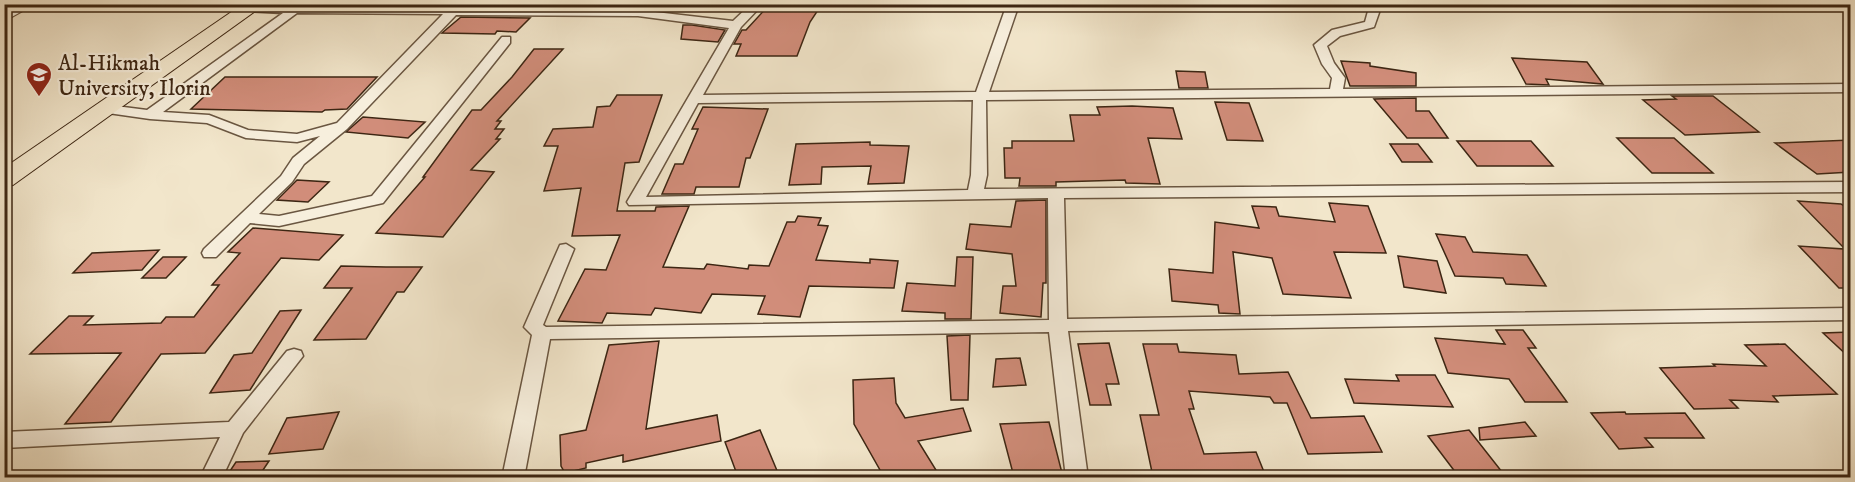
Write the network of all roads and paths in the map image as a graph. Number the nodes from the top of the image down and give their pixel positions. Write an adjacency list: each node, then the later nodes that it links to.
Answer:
1 (28, 4): 8 (lane)
2 (758, 4): 9 (street)
3 (1013, 4): 13 (street)
4 (1376, 4): 12 (street)
5 (249, 6): 7 (street); 15 (main road); 18 (main road)
6 (456, 8): 7 (street); 9 (street); 17 (street)
7 (294, 10): 16 (street)
8 (4, 18)
9 (736, 25): 14 (street)
10 (506, 40): 23 (street)
11 (1851, 88): 12 (street)
12 (1336, 93): 13 (street)
13 (981, 95): 14 (street); 21 (street)
14 (693, 99): 21 (street)
15 (108, 109): 16 (street); 19 (main road)
16 (150, 115): 17 (street)
17 (342, 126): 23 (street)
18 (4, 166)
19 (4, 180)
20 (1851, 187): 22 (street)
21 (975, 194): 22 (street)
22 (1056, 194): 27 (street)
23 (246, 219): 25 (street)
24 (566, 249): 28 (street)
25 (210, 253)
26 (1851, 314): 27 (street)
27 (1058, 326): 28 (street); 34 (street)
28 (542, 333): 33 (street)
29 (294, 356): 30 (street)
30 (235, 429): 31 (street); 32 (street)
31 (4, 440)
32 (211, 477)
33 (513, 477)
34 (1077, 477)

